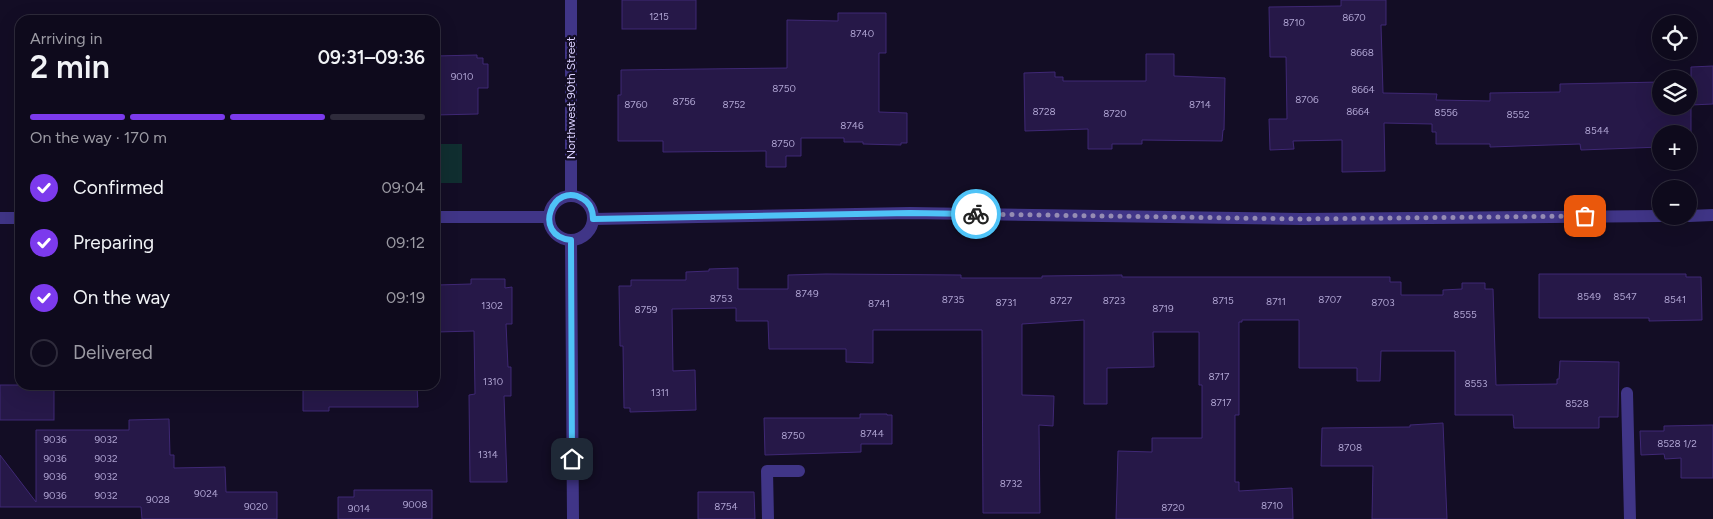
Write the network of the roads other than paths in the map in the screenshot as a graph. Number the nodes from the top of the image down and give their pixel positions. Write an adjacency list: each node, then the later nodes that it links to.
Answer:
1 (571, 0): 2 (street, Northwest 90th Street)
2 (571, 196): 7 (street); 10 (street)
3 (1713, 215): 5 (street)
4 (1652, 216): 10 (street)
5 (1697, 216)
6 (440, 217): 7 (street)
7 (549, 217): 11 (street)
8 (0, 218): 9 (street)
9 (15, 218)
10 (593, 219): 11 (street)
11 (571, 240): 14 (street)
12 (1627, 393): 16 (street)
13 (799, 471): 15 (street)
14 (573, 519)
15 (768, 519)
16 (1630, 519)

